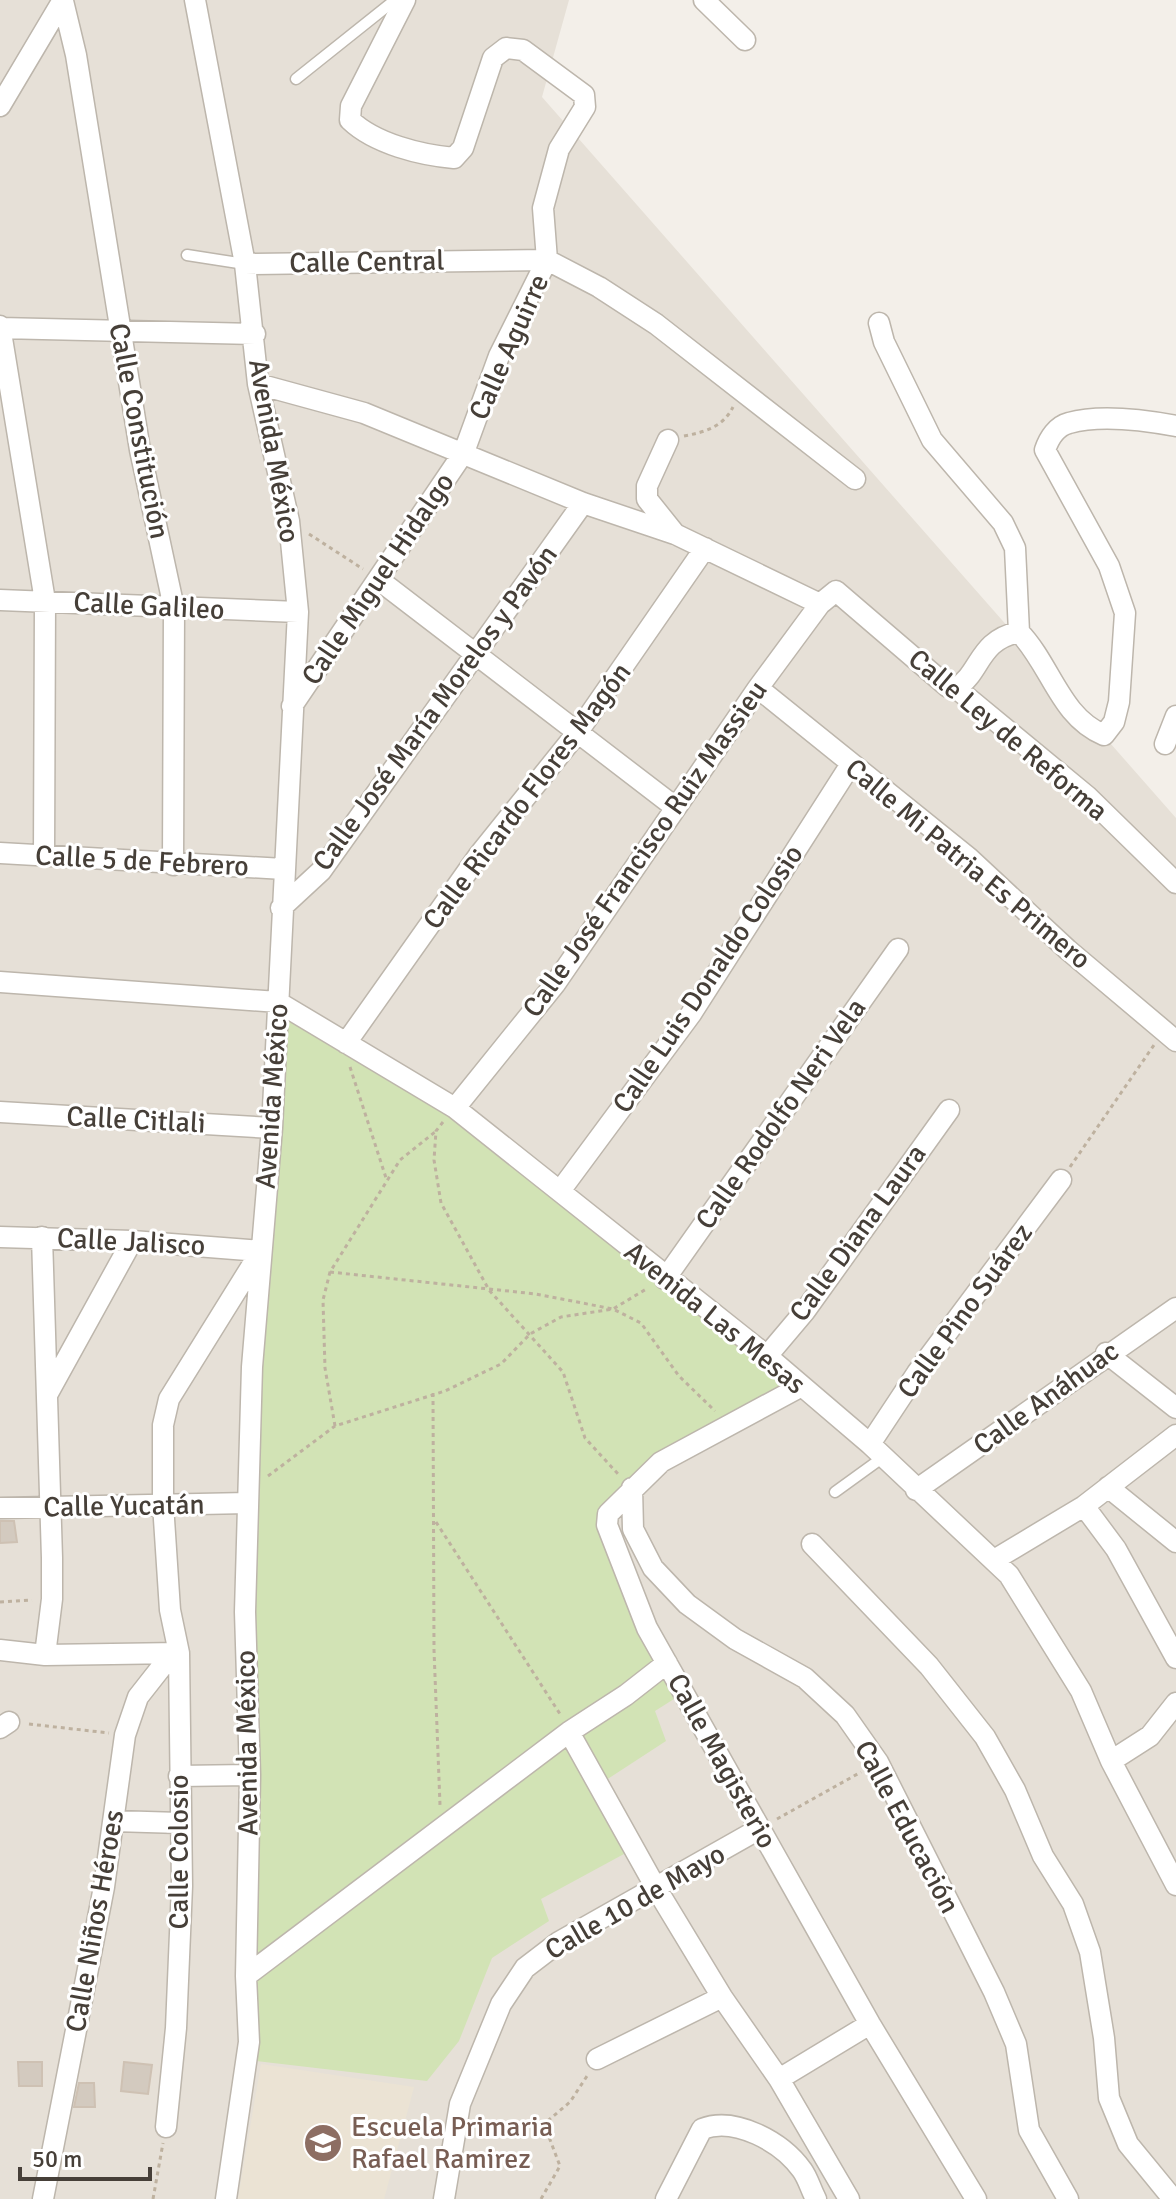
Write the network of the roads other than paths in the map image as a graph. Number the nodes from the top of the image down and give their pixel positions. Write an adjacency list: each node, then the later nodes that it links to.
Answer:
1 (63, 0): 8 (street); 14 (street, Calle Constitución)
2 (195, 0): 11 (street, Avenida México)
3 (395, 0): 7 (lane)
4 (405, 0): 10 (street, Calle Aguirre)
5 (704, 0): 6 (street)
6 (745, 40)
7 (296, 79)
8 (0, 106)
9 (187, 255): 11 (lane, Calle Central)
10 (547, 260): 11 (street, Calle Central); 19 (street, Calle Aguirre); 20 (street)
11 (245, 264): 15 (street, Avenida México)
12 (879, 323): 30 (street)
13 (0, 327): 14 (street); 27 (street)
14 (120, 331): 15 (street); 28 (street, Calle Constitución)
15 (255, 334): 16 (street, Avenida México)
16 (258, 384): 19 (street, Calle Ley de Reforma); 29 (street, Avenida México)
17 (1176, 426): 30 (street)
18 (668, 440): 22 (street)
19 (464, 452): 21 (street, Calle Ley de Reforma); 24 (street, Calle Miguel Hidalgo)
20 (855, 479)
21 (583, 503): 22 (street, Calle Ley de Reforma); 31 (street, Calle José María Morelos y Pavón)
22 (675, 534): 23 (street, Calle Ley de Reforma)
23 (705, 548): 25 (street, Calle Ley de Reforma); 36 (street, Calle Ricardo Flores Magón)
24 (379, 580): 31 (street); 34 (street, Calle Miguel Hidalgo)
25 (828, 597): 32 (street, Calle José Francisco Ruiz Massieu); 33 (street, Calle Ley de Reforma)
26 (0, 600): 27 (street, Calle Galileo)
27 (45, 601): 28 (street, Calle Galileo); 41 (street)
28 (174, 608): 29 (street, Calle Galileo); 42 (street, Calle Constitución)
29 (298, 612): 34 (street, Avenida México)
30 (1019, 632): 33 (street)
31 (476, 653): 36 (street); 45 (street, Calle José María Morelos y Pavón)
32 (758, 688): 38 (street, Calle Mi Patria Es Primero); 39 (street, Calle José Francisco Ruiz Massieu)
33 (956, 688): 44 (street, Calle Ley de Reforma)
34 (292, 706): 43 (street, Avenida México)
35 (1176, 716): 37 (street)
36 (577, 733): 39 (street); 50 (street, Calle Ricardo Flores Magón)
37 (1165, 744)
38 (851, 764): 49 (street, Calle Mi Patria Es Primero); 56 (street, Calle Luis Donaldo Colosio)
39 (675, 807): 51 (street, Calle José Francisco Ruiz Massieu)
40 (0, 853): 41 (street, Calle 5 de Febrero)
41 (44, 856): 42 (street, Calle 5 de Febrero)
42 (173, 865): 43 (street, Calle 5 de Febrero)
43 (284, 869): 45 (street, Avenida México)
44 (1176, 883)
45 (281, 908): 48 (street, Avenida México)
46 (898, 949): 61 (street, Calle Rodolfo Neri Vela)
47 (0, 982): 48 (street)
48 (278, 1002): 50 (street); 54 (street, Avenida México)
49 (1170, 1037)
50 (346, 1043): 51 (street, Avenida Las Mesas)
51 (455, 1108): 56 (street, Avenida Las Mesas)
52 (949, 1110): 64 (street, Calle Diana Laura)
53 (0, 1112): 54 (street, Calle Citlali)
54 (272, 1128): 60 (street, Avenida México)
55 (1061, 1180): 69 (street, Calle Pino Suárez)
56 (560, 1191): 61 (street, Avenida Las Mesas)
57 (0, 1237): 58 (street, Calle Jalisco)
58 (42, 1237): 59 (street, Calle Jalisco); 66 (street)
59 (132, 1241): 60 (street, Calle Jalisco); 66 (street)
60 (261, 1251): 74 (street, Avenida México); 75 (street, Calle Colosio)
61 (665, 1279): 64 (street, Avenida Las Mesas)
62 (1176, 1308): 63 (street, Calle Anáhuac)
63 (1106, 1353): 67 (street); 72 (street, Calle Anáhuac)
64 (767, 1356): 65 (street, Avenida Las Mesas)
65 (800, 1387): 69 (street, Avenida Las Mesas); 71 (street, Calle Magisterio)
66 (47, 1395): 78 (street)
67 (1176, 1408)
68 (1176, 1435): 70 (street)
69 (876, 1451): 72 (street, Avenida Las Mesas); 73 (lane)
70 (1108, 1487): 76 (street); 79 (street)
71 (632, 1488): 86 (street, Calle Magisterio); 110 (street, Calle Educación)
72 (916, 1490): 81 (street, Avenida Las Mesas)
73 (835, 1492)
74 (248, 1503): 75 (street, Calle Yucatán); 90 (street, Avenida México)
75 (163, 1504): 78 (street, Calle Yucatán); 83 (street, Calle Colosio)
76 (1084, 1506): 81 (street); 85 (street)
77 (0, 1508): 78 (street, Calle Yucatán)
78 (51, 1508): 84 (street)
79 (1176, 1542)
80 (812, 1544): 111 (street)
81 (994, 1560): 89 (street, Avenida Las Mesas)
82 (0, 1650): 84 (street)
83 (175, 1654): 84 (street); 91 (street, Calle Colosio); 92 (street, Calle Niños Héroes)
84 (45, 1655)
85 (1176, 1658)
86 (667, 1663): 88 (street); 94 (street, Calle Magisterio)
87 (1176, 1703): 89 (street)
88 (569, 1732): 96 (street); 97 (street)
89 (1111, 1761): 95 (street, Avenida Las Mesas)
90 (250, 1775): 91 (street); 97 (street, Avenida México)
91 (179, 1776): 93 (street, Calle Colosio)
92 (114, 1821): 93 (street); 103 (street, Calle Niños Héroes)
93 (180, 1823): 102 (street, Calle Colosio)
94 (759, 1829): 96 (street, Calle 10 de Mayo); 99 (street, Calle Magisterio)
95 (1176, 1885)
96 (656, 1888): 98 (street); 105 (street, Calle 10 de Mayo)
97 (246, 1976): 104 (street, Avenida México)
98 (722, 1997): 100 (street); 101 (street)
99 (870, 2024): 101 (street); 109 (street, Calle Magisterio)
100 (597, 2059)
101 (779, 2079): 108 (street)
102 (166, 2127)
103 (43, 2199)
104 (226, 2199)
105 (444, 2199)
106 (666, 2199): 107 (street)
107 (816, 2199)
108 (849, 2199)
109 (976, 2199)
110 (1068, 2199)
111 (1173, 2199)

